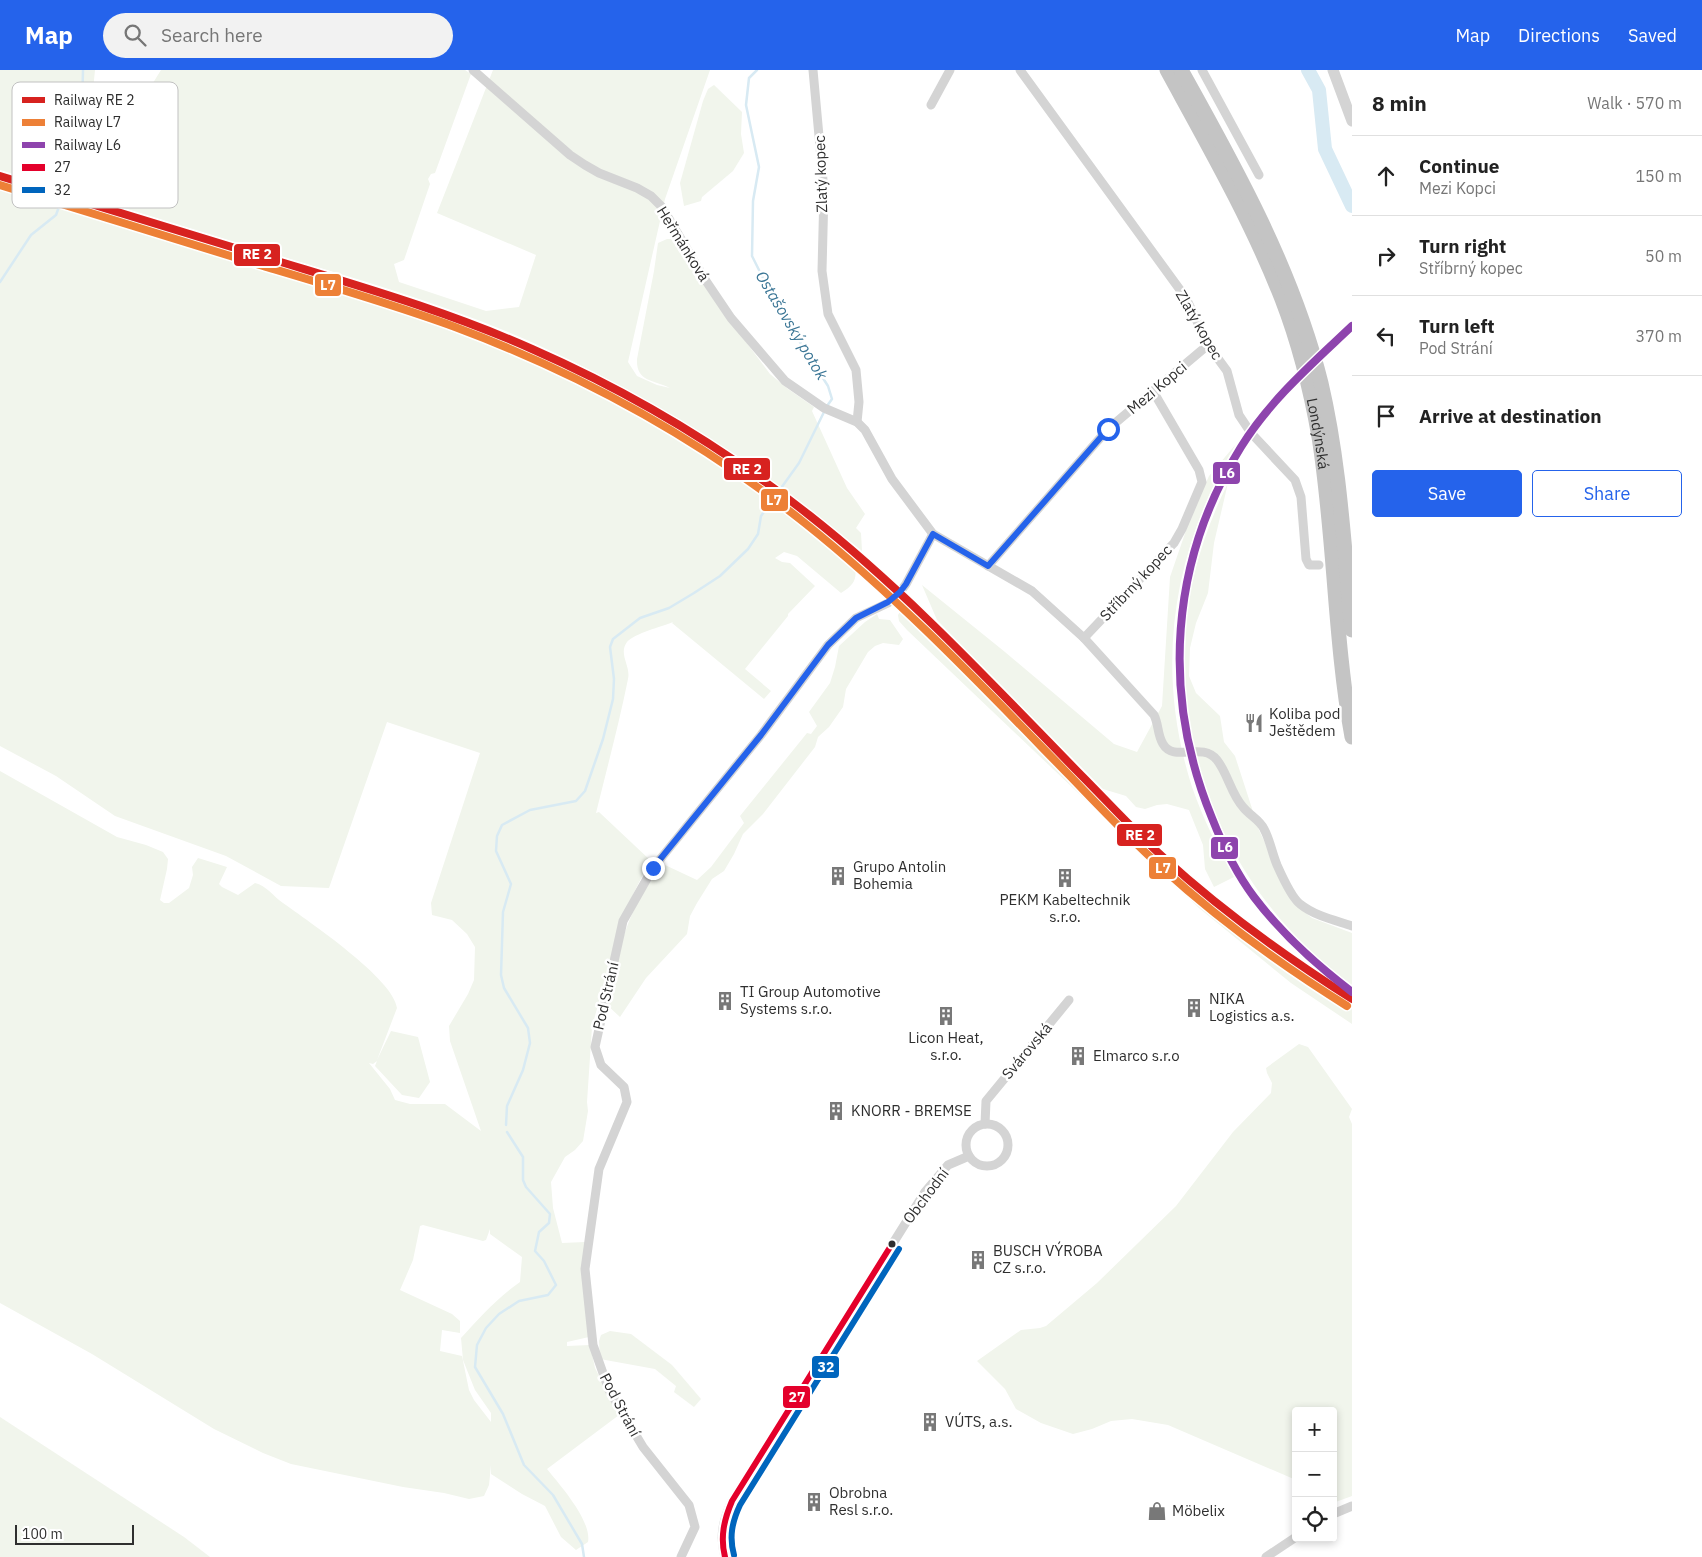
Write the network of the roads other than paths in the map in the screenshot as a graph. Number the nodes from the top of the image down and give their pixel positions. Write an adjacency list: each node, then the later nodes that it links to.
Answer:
1 (473, 70): 14 (street, Heřmánková)
2 (813, 70): 14 (street, Zlatý kopec)
3 (950, 70): 9 (street)
4 (1020, 70): 12 (street, Zlatý kopec)
5 (1167, 70): 20 (highway, Londýnská)
6 (1181, 70): 18 (highway, Londýnská)
7 (1202, 70): 11 (street)
8 (1333, 70): 10 (street)
9 (930, 105)
10 (1352, 120)
11 (1259, 175)
12 (1208, 345): 13 (street, Mezi Kopci); 17 (street, Zlatý kopec)
13 (1153, 392): 16 (street, Mezi Kopci); 19 (street, Stříbrný kopec)
14 (857, 422): 15 (street)
15 (933, 534): 16 (street); 28 (street, Pod Strání)
16 (988, 566): 19 (street)
17 (1318, 566)
18 (1352, 630)
19 (1084, 638): 21 (street)
20 (1352, 737)
21 (1352, 926)
22 (1068, 1000): 23 (street, Svárovská)
23 (985, 1124): 24 (street); 24 (street)
24 (968, 1156): 29 (street, Obchodní)
25 (1352, 1506): 26 (street)
26 (1337, 1512)
27 (1292, 1540): 30 (street)
28 (681, 1557)
29 (725, 1557)
30 (1266, 1557)

